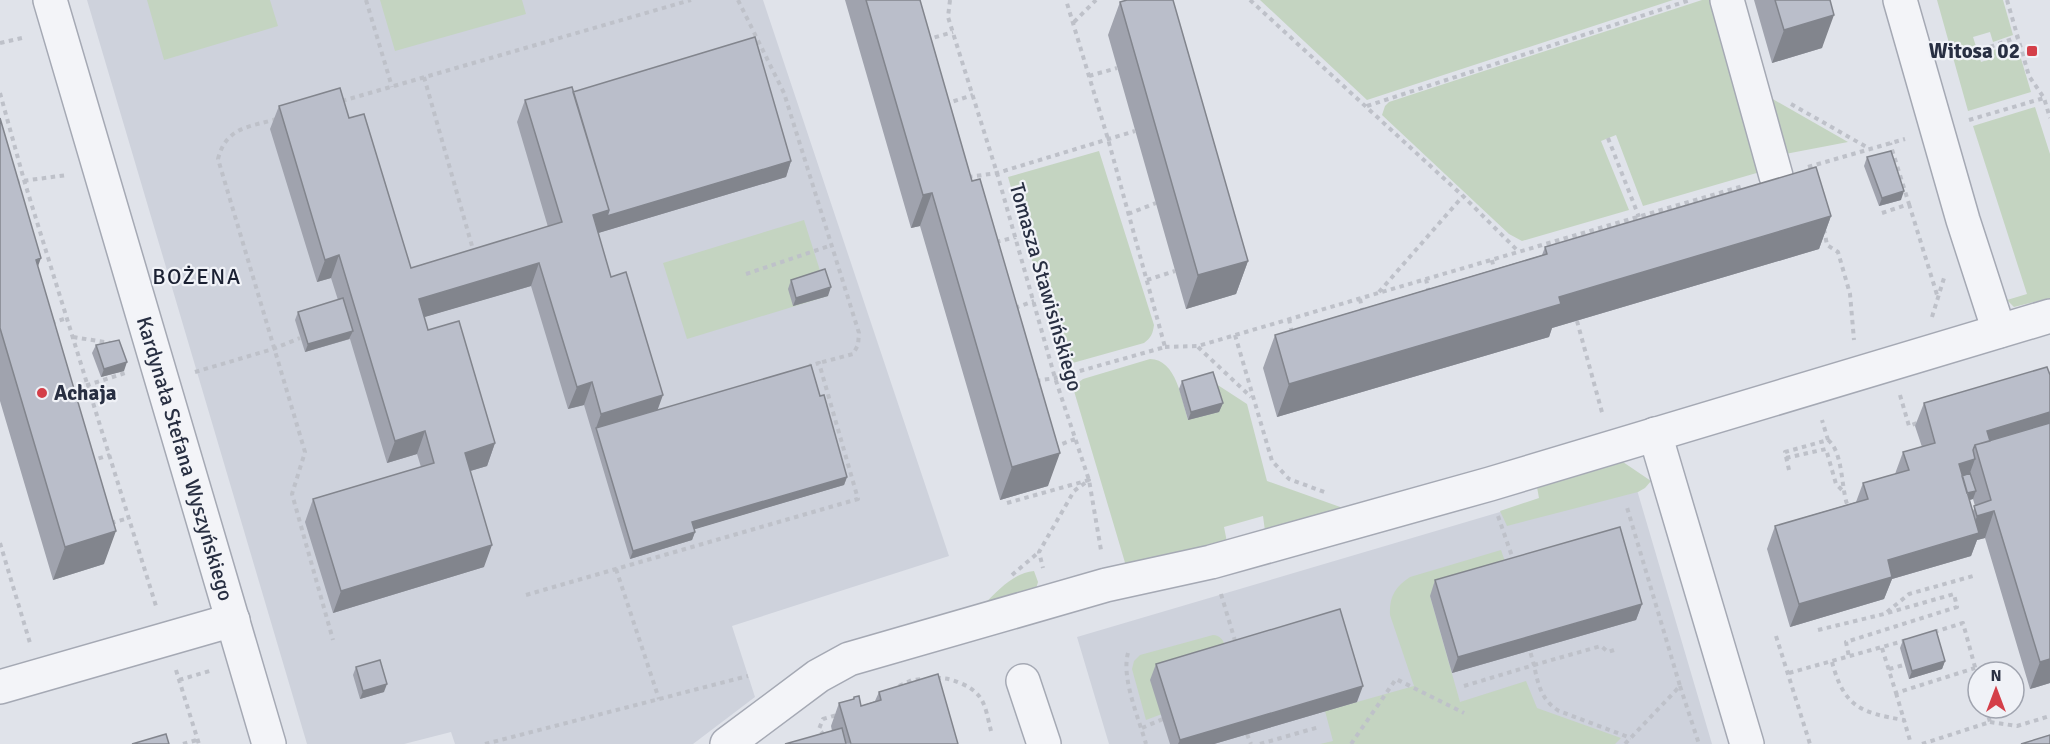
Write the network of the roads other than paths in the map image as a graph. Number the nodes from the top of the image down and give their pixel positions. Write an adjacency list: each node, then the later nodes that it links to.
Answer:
1 (50, 0): 8 (street, Kardynała Stefana Wyszyńskiego)
2 (1727, 0): 4 (street)
3 (1900, 0): 6 (street)
4 (1776, 176)
5 (2050, 316): 6 (street)
6 (1999, 331): 7 (street)
7 (1655, 434): 12 (street); 14 (street)
8 (233, 620): 10 (street); 11 (street, Kardynała Stefana Wyszyńskiego)
9 (1023, 681): 13 (street)
10 (0, 687)
11 (269, 744)
12 (727, 744)
13 (1044, 744)
14 (1748, 744)

